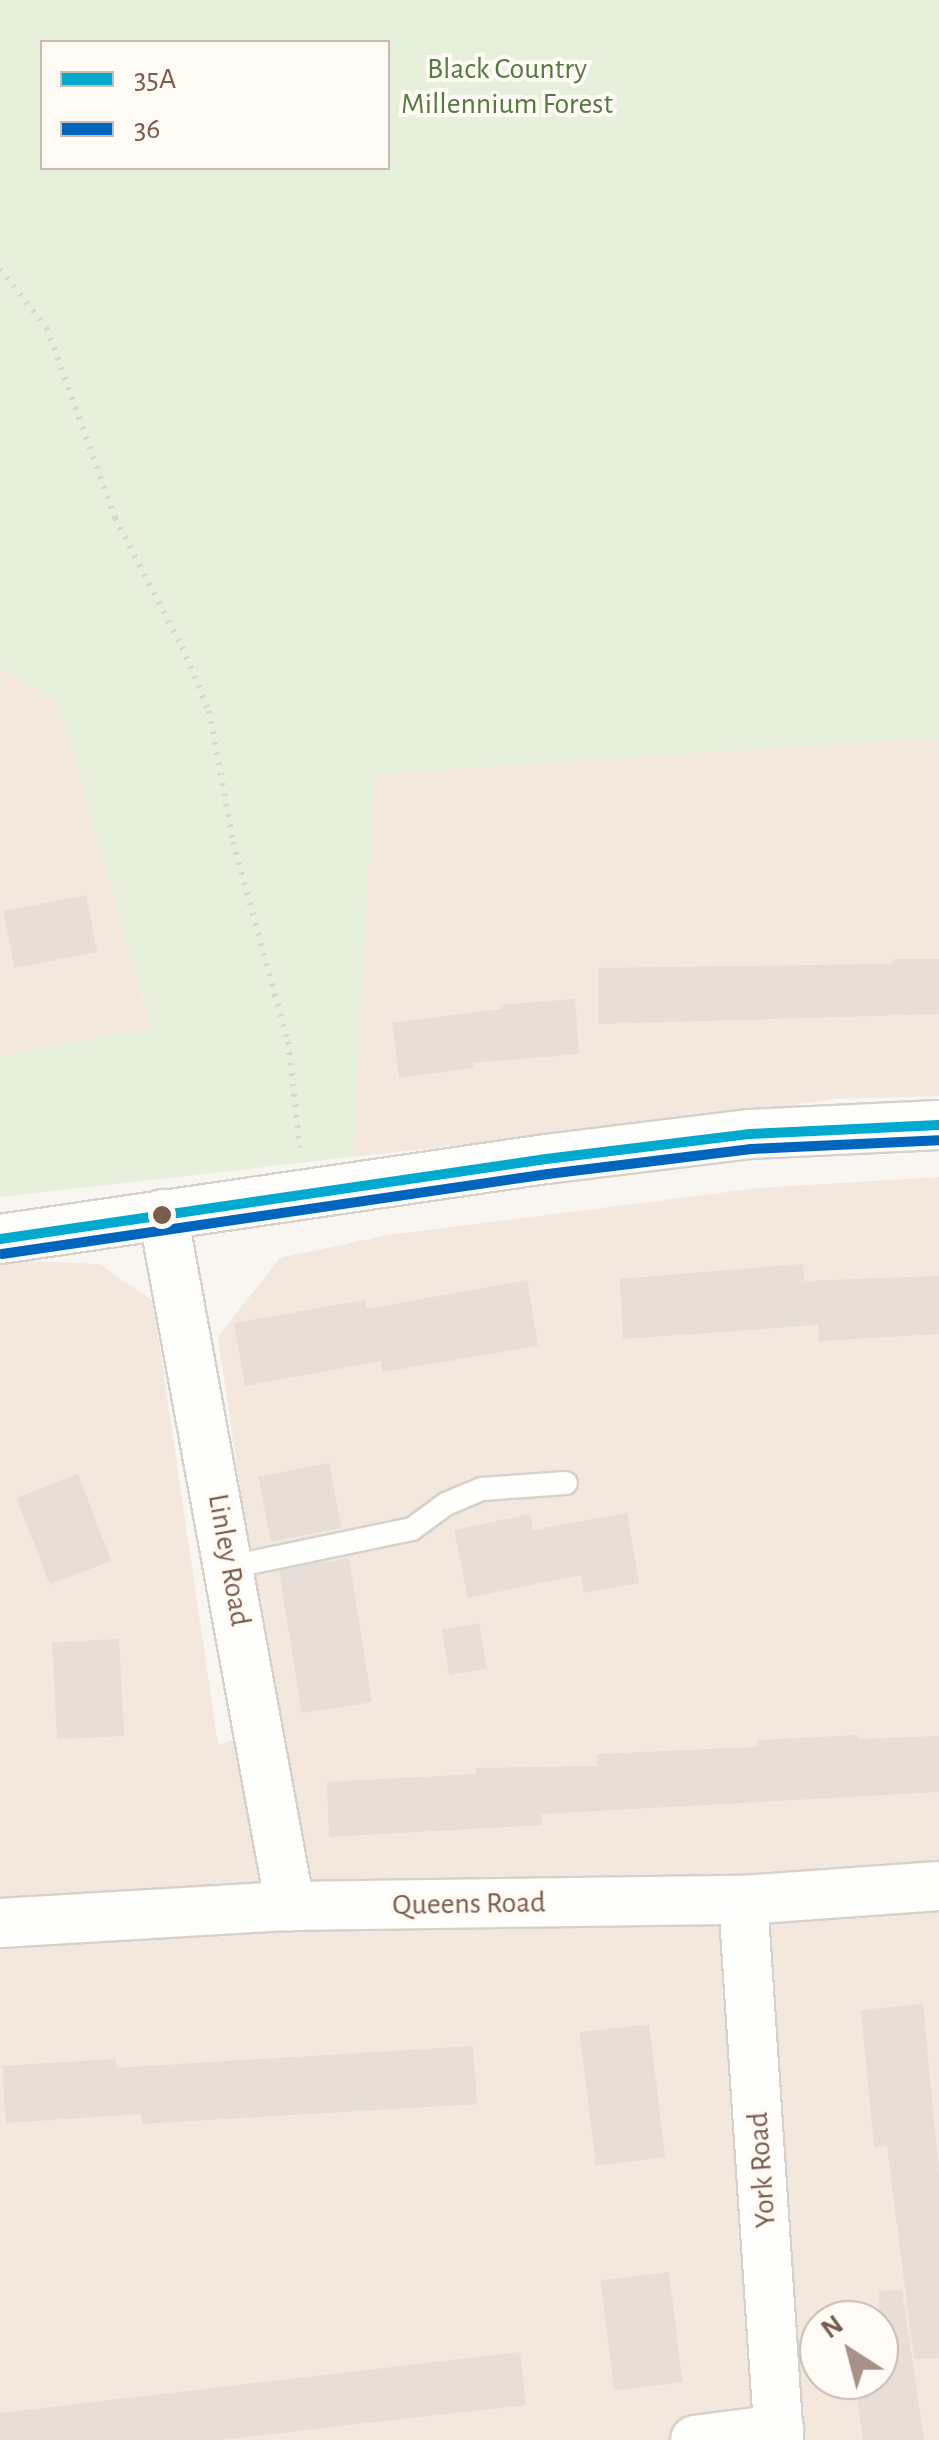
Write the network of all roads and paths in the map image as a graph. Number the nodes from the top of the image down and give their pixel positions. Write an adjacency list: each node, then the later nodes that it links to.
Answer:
1 (0, 269): 3 (path)
2 (939, 1125): 3 (street)
3 (305, 1193): 4 (street)
4 (163, 1214): 5 (street); 7 (street, Linley Road)
5 (0, 1239)
6 (566, 1483): 7 (lane)
7 (230, 1566): 10 (street, Linley Road)
8 (939, 1886): 9 (street, Queens Road)
9 (743, 1900): 10 (street, Queens Road); 12 (street, York Road)
10 (290, 1906): 11 (street, Queens Road)
11 (0, 1924)
12 (779, 2435): 13 (street)
13 (695, 2440)

